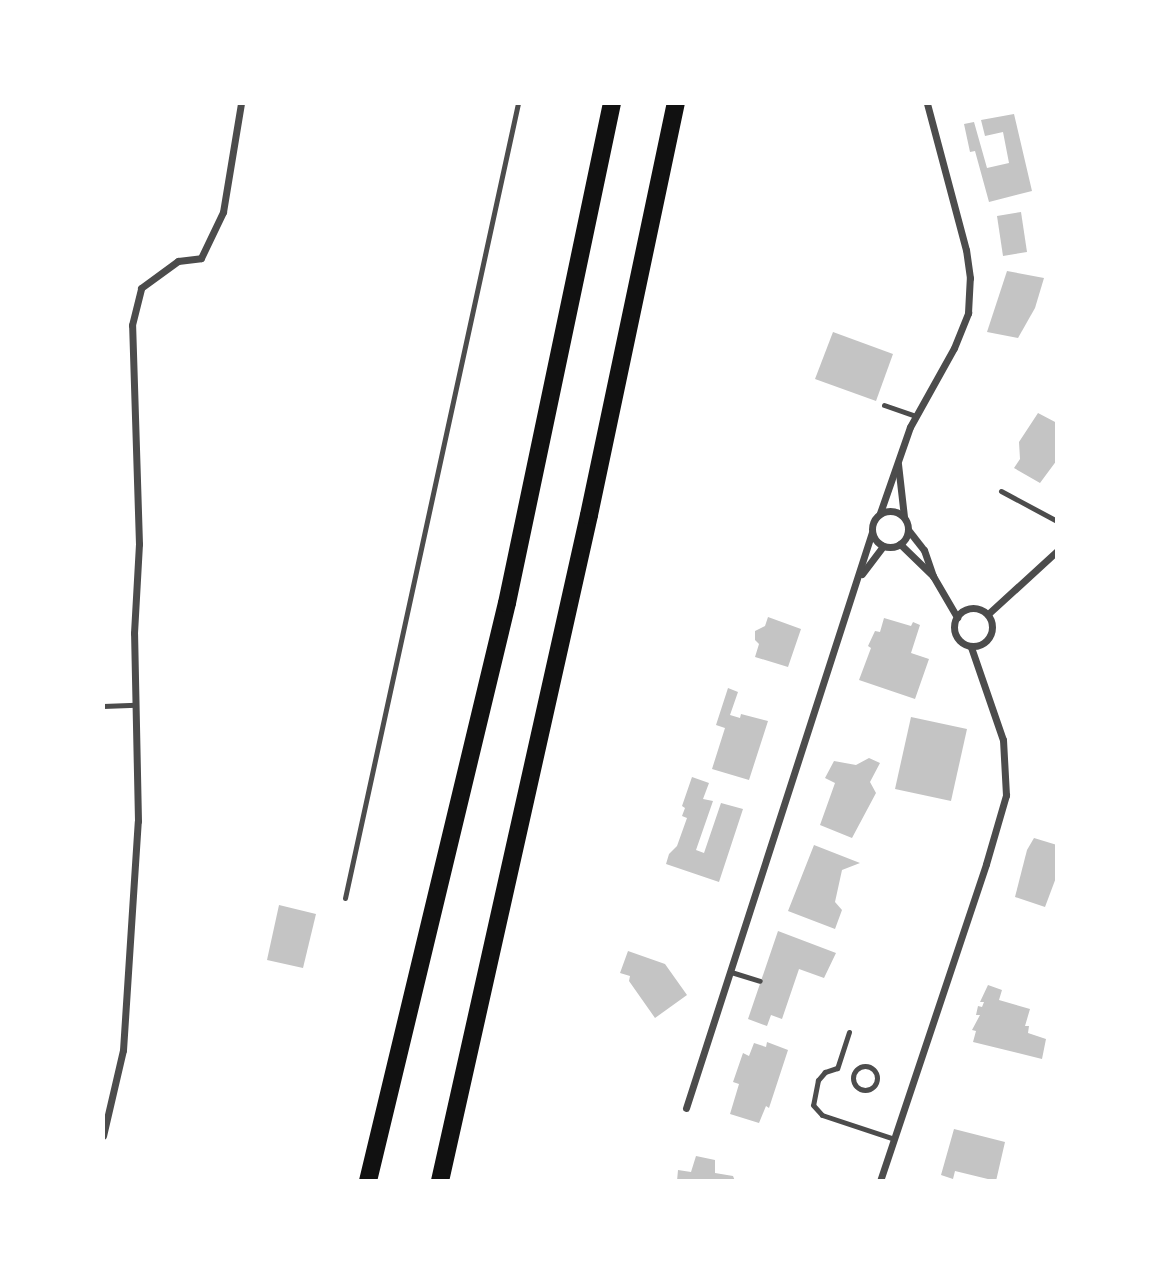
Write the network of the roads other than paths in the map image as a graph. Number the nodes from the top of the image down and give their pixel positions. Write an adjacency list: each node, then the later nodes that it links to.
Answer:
1 (241, 103): 23 (street)
2 (518, 103): 25 (lane)
3 (612, 103): 34 (highway)
4 (676, 103): 35 (highway)
5 (927, 103): 7 (street)
6 (884, 405): 7 (lane)
7 (916, 416): 8 (street)
8 (898, 460): 10 (street); 11 (street)
9 (1001, 491): 12 (lane)
10 (880, 513): 11 (street); 14 (street)
11 (904, 517): 13 (street)
12 (1057, 521)
13 (909, 531): 15 (street); 18 (street)
14 (872, 532): 16 (street); 19 (street)
15 (900, 544): 16 (street); 18 (street)
16 (883, 546): 19 (street)
17 (1057, 551): 20 (street)
18 (933, 576): 21 (street)
19 (858, 580): 26 (street)
20 (988, 614): 21 (street); 22 (street)
21 (957, 617): 22 (street)
22 (971, 647): 33 (street)
23 (136, 705): 24 (lane); 32 (street)
24 (103, 706)
25 (345, 898)
26 (731, 972): 27 (lane); 31 (street)
27 (760, 981)
28 (849, 1032): 29 (lane)
29 (837, 1068): 30 (lane); 33 (lane)
30 (853, 1073): 30 (lane)
31 (686, 1108)
32 (103, 1136)
33 (894, 1139): 36 (street)
34 (368, 1181)
35 (440, 1181)
36 (880, 1181)

